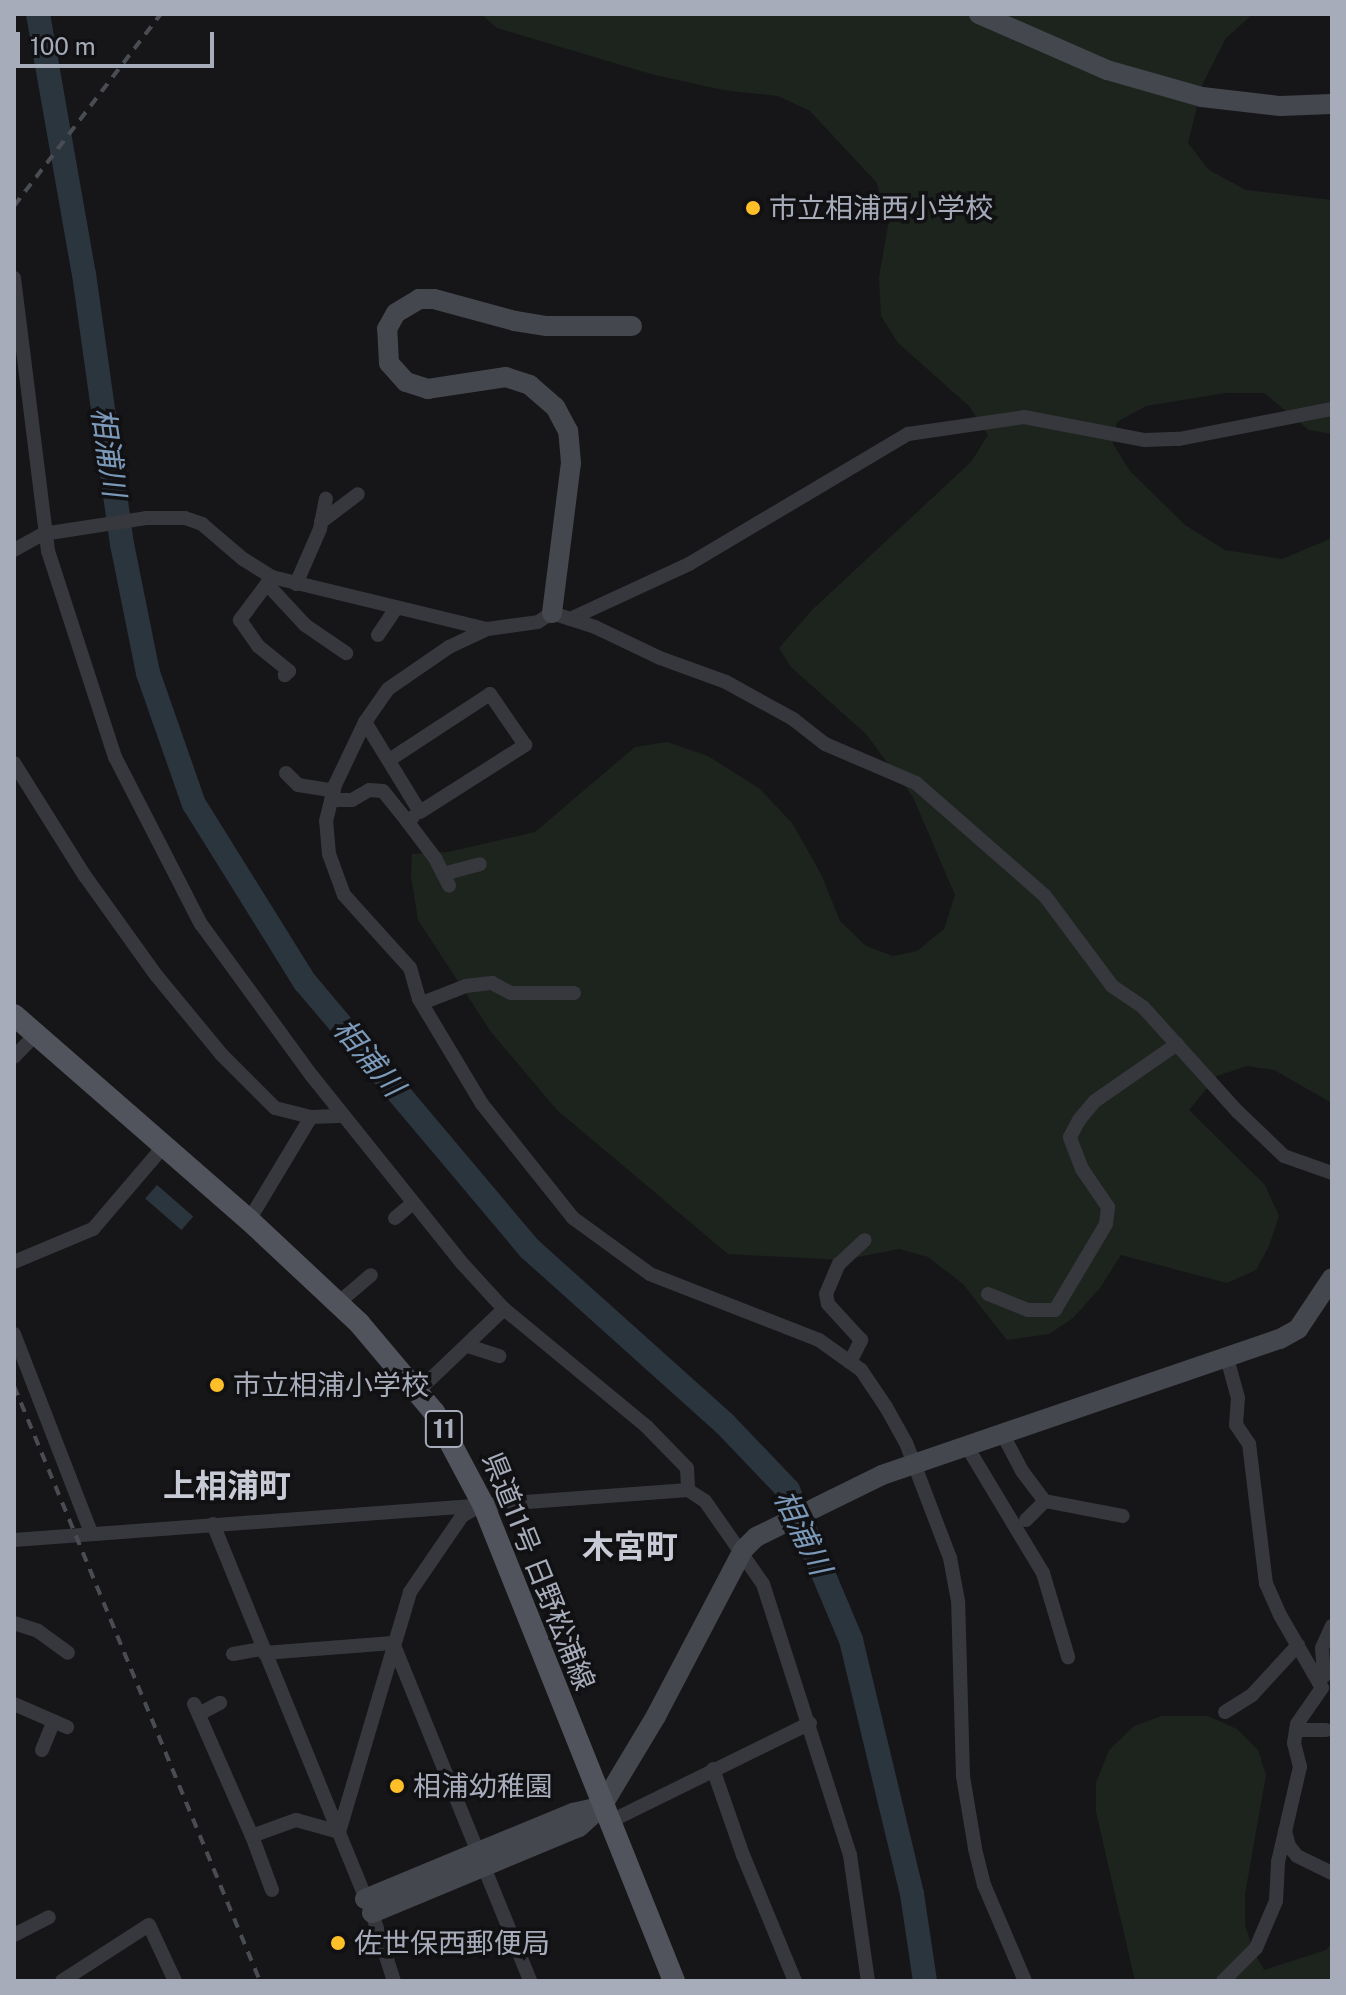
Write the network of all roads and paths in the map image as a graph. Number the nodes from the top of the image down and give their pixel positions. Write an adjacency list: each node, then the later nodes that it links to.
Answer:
1 (979, 14): 2 (street)
2 (1332, 104)
3 (14, 278): 9 (street)
4 (632, 326): 14 (street)
5 (1332, 409): 14 (street)
6 (358, 494): 8 (street)
7 (326, 499): 8 (street)
8 (321, 522): 12 (street)
9 (48, 533): 10 (street); 11 (street); 32 (street)
10 (14, 550)
11 (269, 580): 12 (street); 17 (street); 18 (street)
12 (296, 584): 13 (street)
13 (396, 608): 15 (street); 16 (street)
14 (561, 616): 15 (street); 30 (street)
15 (487, 629): 19 (street)
16 (378, 635)
17 (346, 653)
18 (285, 675)
19 (365, 722): 20 (street); 23 (street)
20 (389, 760): 24 (street); 24 (street)
21 (14, 763): 33 (street)
22 (286, 773): 23 (street)
23 (333, 795): 24 (street); 27 (street)
24 (414, 816): 25 (street)
25 (480, 864)
26 (574, 993): 27 (street)
27 (422, 1003): 50 (street)
28 (14, 1015): 29 (main road, 県道11号 日野松浦線 / 11)
29 (36, 1034): 31 (street); 34 (main road, 県道11号 日野松浦線 / 11)
30 (1177, 1044): 35 (street); 43 (street)
31 (14, 1057)
32 (344, 1116): 33 (street); 36 (street)
33 (311, 1117): 38 (street)
34 (164, 1146): 38 (main road, 県道11号 日野松浦線 / 11); 40 (street)
35 (1332, 1173)
36 (413, 1203): 37 (street); 45 (street)
37 (395, 1218)
38 (249, 1220): 44 (main road, 県道11号 日野松浦線 / 11)
39 (865, 1240): 50 (street)
40 (14, 1262)
41 (371, 1275): 44 (street)
42 (1332, 1278): 49 (street)
43 (988, 1294)
44 (338, 1303): 51 (main road, 県道11号 日野松浦線 / 11)
45 (504, 1309): 47 (street); 55 (street)
46 (14, 1334): 61 (street)
47 (468, 1346): 48 (street); 51 (street)
48 (499, 1356)
49 (1227, 1358): 52 (street); 67 (street)
50 (850, 1362): 54 (street)
51 (418, 1391): 57 (main road, 県道11号 日野松浦線 / 11)
52 (1002, 1433): 53 (street); 56 (street)
53 (966, 1445): 54 (street); 71 (street)
54 (913, 1463): 63 (street); 98 (street)
55 (688, 1490): 57 (street); 63 (street)
56 (1045, 1501): 58 (street); 59 (street)
57 (483, 1504): 60 (street); 66 (street); 81 (main road, 県道11号 日野松浦線 / 11)
58 (1123, 1516)
59 (1026, 1520)
60 (213, 1524): 61 (street); 68 (street)
61 (91, 1533): 62 (street)
62 (14, 1540)
63 (750, 1544): 76 (street); 81 (street)
64 (14, 1623): 69 (street)
65 (1332, 1626): 72 (street)
66 (393, 1643): 68 (street); 83 (street); 85 (street)
67 (1298, 1645): 72 (street); 75 (street)
68 (263, 1651): 70 (street); 83 (street)
69 (64, 1653)
70 (233, 1654)
71 (1068, 1657)
72 (1317, 1677): 77 (street)
73 (220, 1703): 84 (street)
74 (14, 1704): 79 (street)
75 (1225, 1712)
76 (810, 1723): 80 (street); 97 (street)
77 (1296, 1730): 78 (street); 82 (street)
78 (1326, 1730)
79 (42, 1750)
80 (713, 1769): 81 (street); 96 (street)
81 (605, 1814): 85 (street); 95 (main road, 県道11号 日野松浦線 / 11)
82 (1285, 1830): 86 (street); 99 (street)
83 (339, 1832): 84 (street); 88 (street)
84 (252, 1836): 87 (street)
85 (482, 1859): 88 (street); 94 (street)
86 (1332, 1873)
87 (272, 1890)
88 (369, 1906): 91 (street)
89 (49, 1917): 90 (street)
90 (14, 1935)
91 (395, 1980)
92 (62, 1981): 93 (street)
93 (175, 1981)
94 (530, 1981)
95 (674, 1981)
96 (795, 1981)
97 (868, 1981)
98 (1025, 1981)
99 (1223, 1981)

